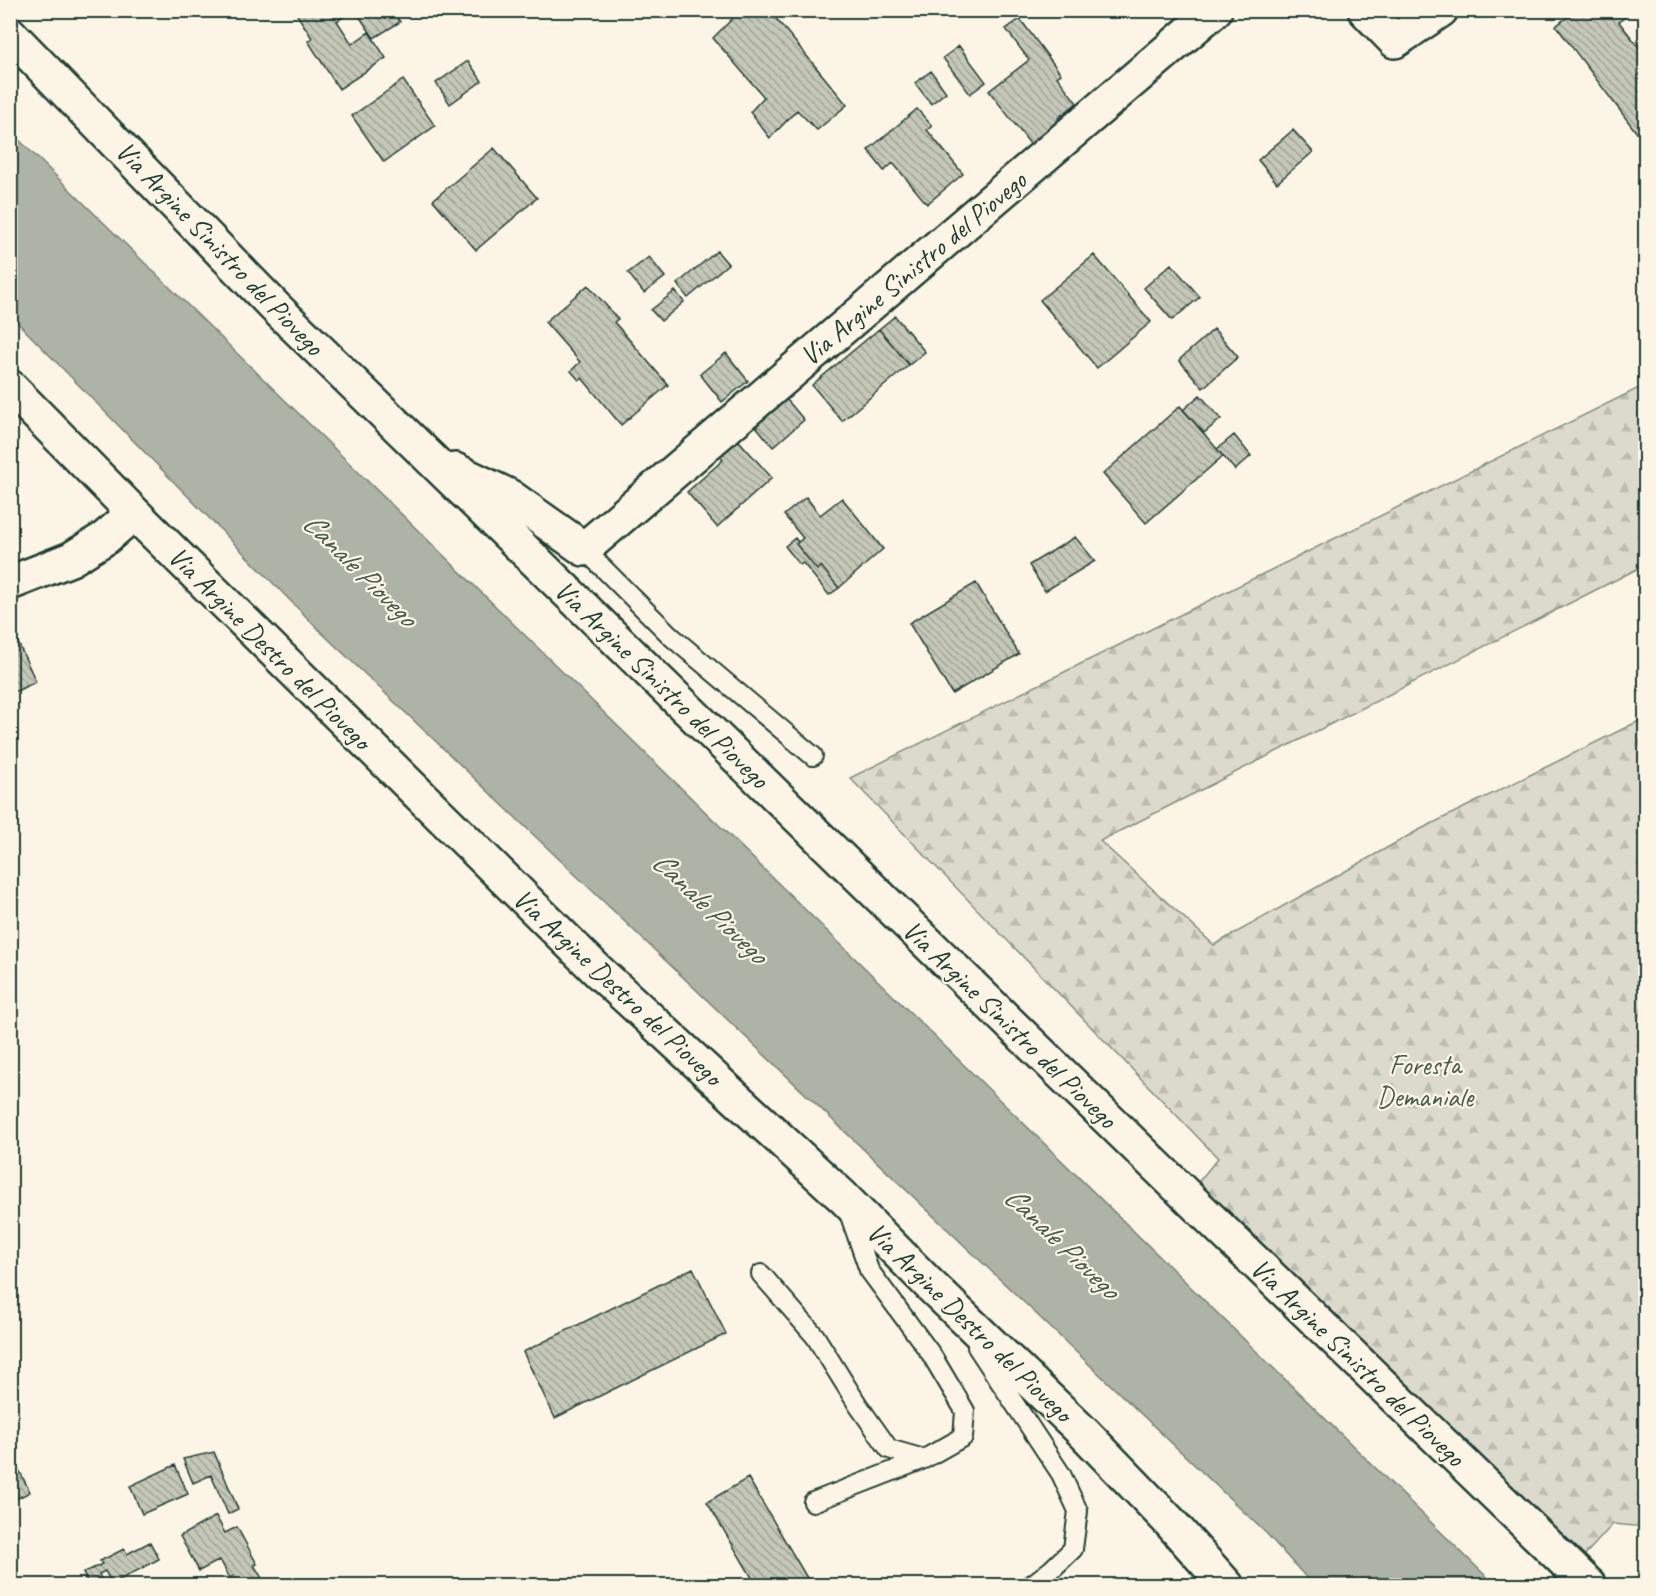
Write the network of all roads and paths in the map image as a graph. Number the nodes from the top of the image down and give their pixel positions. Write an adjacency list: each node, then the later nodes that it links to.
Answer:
1 (1215, 10): 8 (street, Via Argine Sinistro del Piovego)
2 (1365, 10): 3 (street)
3 (1441, 10)
4 (10, 34): 6 (street, Via Argine Sinistro del Piovego)
5 (10, 387): 7 (street, Via Argine Destro del Piovego)
6 (432, 459): 8 (street, Via Argine Sinistro del Piovego); 18 (street, Via Argine Sinistro del Piovego)
7 (134, 513): 9 (street); 11 (street, Via Argine Destro del Piovego)
8 (584, 549): 10 (lane, Via Argine Sinistro del Piovego)
9 (10, 583)
10 (813, 756)
11 (843, 1197): 13 (street, Via Argine Destro del Piovego); 14 (lane)
12 (760, 1274): 14 (lane)
13 (931, 1286): 16 (lane); 17 (street, Via Argine Destro del Piovego)
14 (924, 1459): 15 (lane)
15 (813, 1502)
16 (1030, 1586)
17 (1227, 1586)
18 (1590, 1586)

